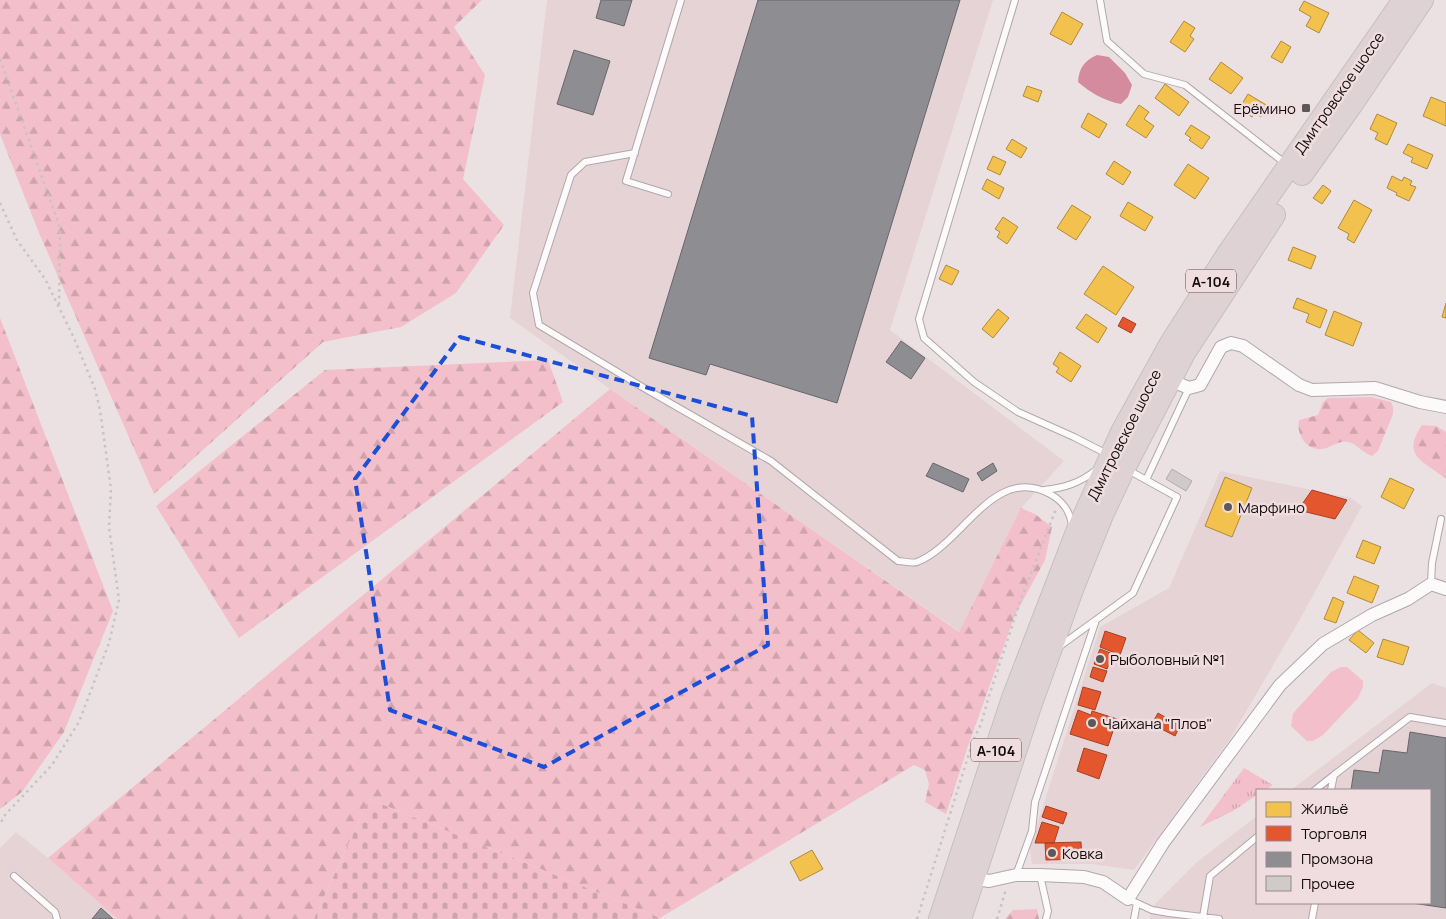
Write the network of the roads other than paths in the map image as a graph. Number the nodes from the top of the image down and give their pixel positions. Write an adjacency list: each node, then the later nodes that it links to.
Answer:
1 (681, 0): 6 (lane)
2 (1015, 0): 11 (lane)
3 (1100, 0): 7 (lane)
4 (1404, 0): 7 (highway, Дмитровское шоссе / А-104)
5 (1422, 0): 9 (highway, Дмитровское шоссе / А-104)
6 (634, 153): 8 (lane); 13 (lane)
7 (1289, 166): 11 (highway, Дмитровское шоссе / А-104)
8 (668, 194)
9 (1179, 384): 10 (street); 11 (highway, Дмитровское шоссе / А-104); 12 (lane)
10 (1446, 407)
11 (1114, 461): 12 (lane); 13 (lane); 15 (highway, Дмитровское шоссе / А-104); 19 (highway, Дмитровское шоссе / А-104)
12 (1146, 480): 18 (lane)
13 (1044, 490): 15 (lane)
14 (1441, 518): 16 (lane)
15 (1074, 541): 33 (highway, Дмитровское шоссе / А-104)
16 (1430, 584): 17 (street); 29 (street)
17 (1446, 589)
18 (1096, 620): 19 (lane); 27 (lane)
19 (1048, 654): 28 (highway, Дмитровское шоссе / А-104)
20 (1446, 723): 21 (lane)
21 (1334, 775): 22 (lane); 23 (lane)
22 (1316, 789)
23 (1331, 789)
24 (1256, 838): 31 (lane)
25 (1040, 875): 27 (street); 29 (street); 35 (lane)
26 (14, 876): 32 (lane)
27 (1013, 876): 28 (street)
28 (972, 878): 34 (highway, Дмитровское шоссе / А-104)
29 (1132, 901): 31 (lane); 36 (lane)
30 (1315, 904): 38 (lane)
31 (1203, 917): 37 (lane)
32 (57, 919)
33 (940, 919)
34 (960, 919)
35 (1046, 919)
36 (1134, 919)
37 (1219, 919)
38 (1312, 919)

